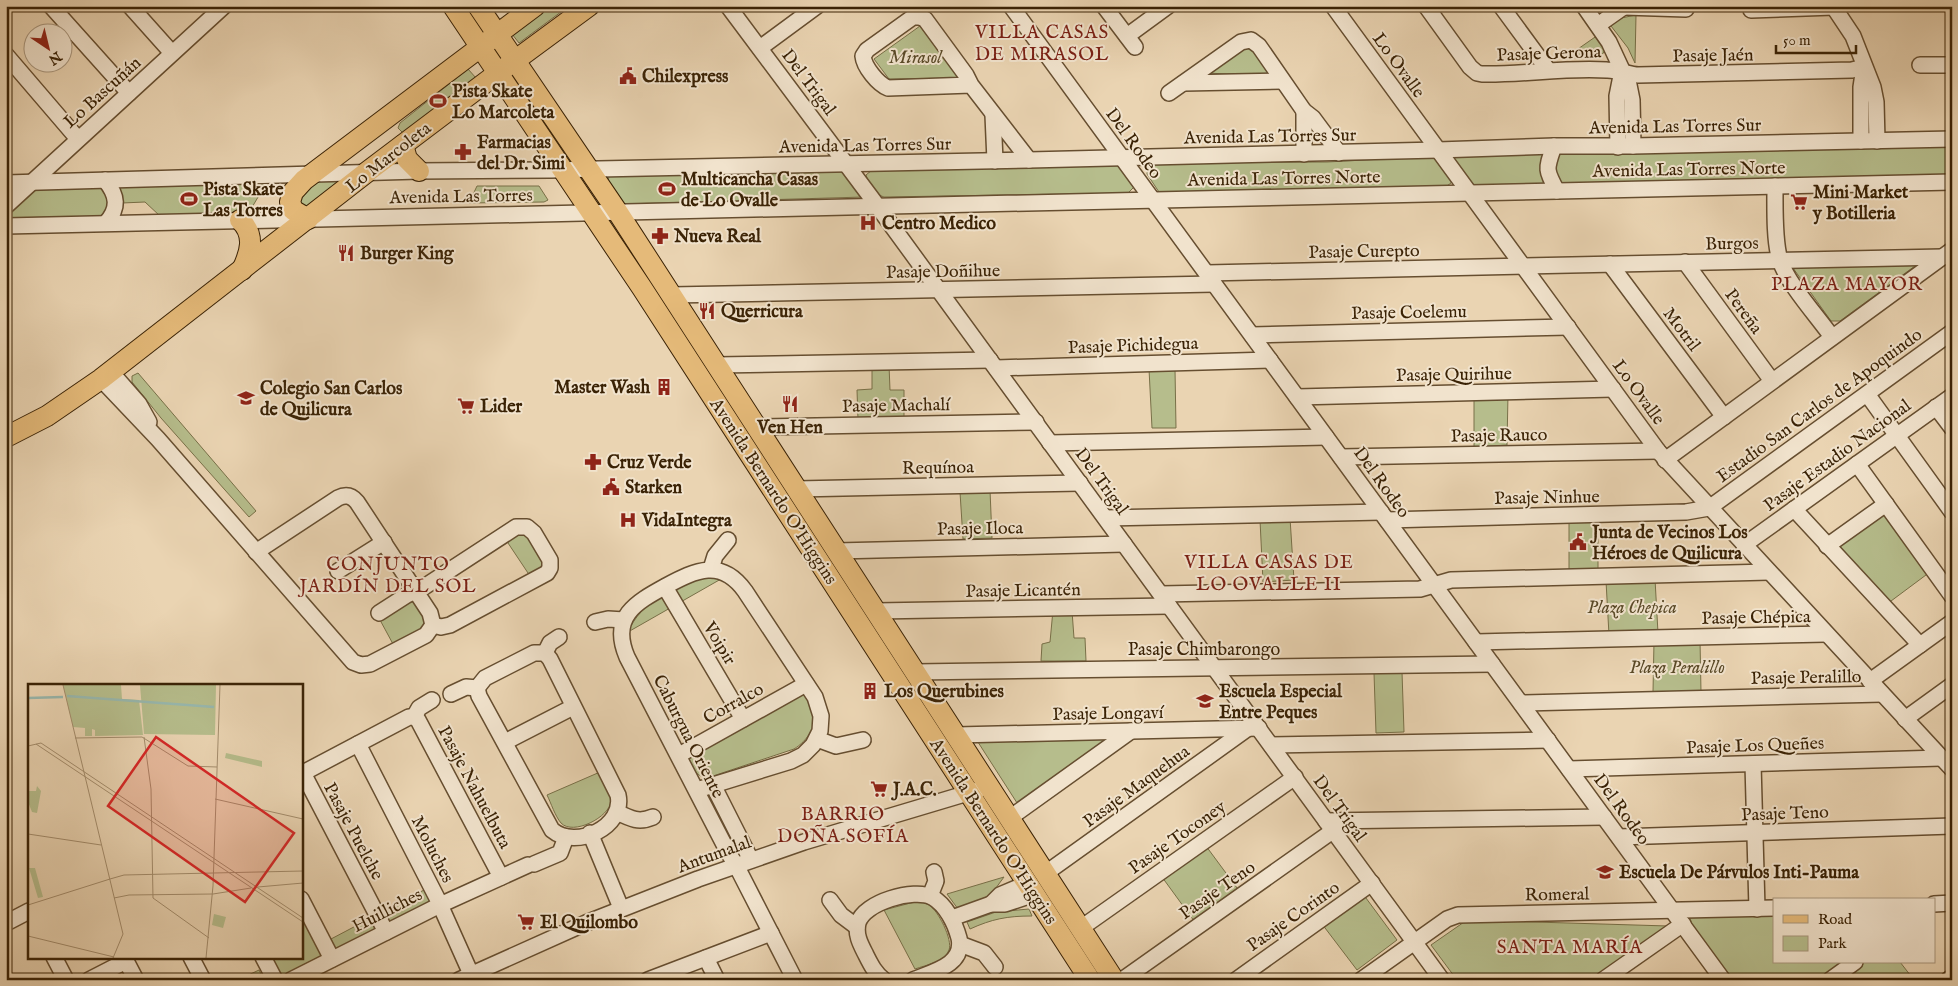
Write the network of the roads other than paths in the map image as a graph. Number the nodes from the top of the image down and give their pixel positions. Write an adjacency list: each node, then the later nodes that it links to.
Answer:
1 (51, 6): 38 (street)
2 (130, 6): 26 (street)
3 (453, 6): 24 (main road, Avenida Bernardo O'Higgins)
4 (478, 6): 23 (main road, Avenida Bernardo O'Higgins)
5 (536, 6): 23 (main road, Lo Marcoleta)
6 (590, 6): 28 (main road, Lo Marcoleta)
7 (728, 6): 25 (street, Del Trigal)
8 (817, 6): 25 (street)
9 (1011, 6): 55 (street, Del Rodeo)
10 (1104, 6): 11 (street)
11 (1168, 6)
12 (1333, 6): 52 (street, Lo Ovalle)
13 (1426, 6): 32 (street, Pasaje Gerona)
14 (1501, 6): 32 (street)
15 (1584, 6): 22 (street)
16 (1624, 6): 19 (street); 22 (street)
17 (1833, 6): 20 (street); 30 (street)
18 (216, 9): 26 (street, Lo Bascuñán)
19 (1686, 9)
20 (1751, 10)
21 (922, 11): 37 (street); 37 (street)
22 (1598, 25): 33 (street)
23 (496, 35): 24 (main road, Lo Marcoleta); 28 (main road, Avenida Bernardo O'Higgins)
24 (480, 47): 34 (main road, Avenida Bernardo O'Higgins); 41 (main road, Lo Marcoleta)
25 (760, 48): 58 (street, Del Trigal)
26 (172, 53): 38 (street, Lo Bascuñán)
27 (8, 60): 44 (street)
28 (514, 61): 34 (main road, Lo Marcoleta); 59 (main road, Avenida Bernardo O'Higgins)
29 (1952, 65): 31 (street)
30 (1864, 66): 33 (street, Pasaje Jaén); 40 (street)
31 (1920, 66)
32 (1548, 70): 33 (street, Pasaje Gerona)
33 (1622, 71): 50 (street); 51 (street)
34 (498, 73): 46 (main road, Lo Marcoleta); 60 (main road, Avenida Bernardo O'Higgins)
35 (1282, 81): 36 (street); 36 (street); 42 (street)
36 (1184, 83): 39 (street)
37 (971, 86): 43 (street)
38 (129, 92): 44 (street, Lo Bascuñán)
39 (1169, 93)
40 (1868, 95): 47 (street); 48 (street)
41 (396, 111): 46 (main road); 63 (main road, Lo Marcoleta)
42 (1304, 111): 53 (street); 54 (street)
43 (993, 115): 56 (street); 57 (street)
44 (78, 139): 65 (street, Lo Bascuñán)
45 (1952, 139): 48 (street, Avenida Las Torres Sur)
46 (408, 141): 61 (main road); 62 (main road, Lo Marcoleta)
47 (1861, 141): 48 (street, Avenida Las Torres Sur); 51 (street, Avenida Las Torres Sur)
48 (1877, 141)
49 (1554, 146): 50 (street, Avenida Las Torres Sur); 52 (street, Avenida Las Torres Sur); 69 (street)
50 (1618, 146): 51 (street, Avenida Las Torres Sur)
51 (1634, 146)
52 (1438, 150): 53 (street, Avenida Las Torres Sur); 70 (street, Lo Ovalle)
53 (1339, 153): 54 (street, Avenida Las Torres Sur)
54 (1304, 154): 55 (street, Avenida Las Torres Sur)
55 (1122, 158): 56 (street, Avenida Las Torres Sur); 71 (street, Del Rodeo)
56 (1029, 160): 57 (street, Avenida Las Torres Sur)
57 (995, 161): 58 (street, Avenida Las Torres Sur)
58 (847, 164): 59 (street, Avenida Las Torres Sur); 73 (street, Del Trigal)
59 (589, 169): 60 (street, Avenida Las Torres); 74 (main road, Avenida Bernardo O'Higgins)
60 (564, 170): 61 (street, Avenida Las Torres); 75 (main road, Avenida Bernardo O'Higgins)
61 (419, 171): 62 (street, Avenida Las Torres)
62 (367, 172): 63 (street, Avenida Las Torres); 76 (main road, Lo Marcoleta)
63 (311, 174): 64 (street, Avenida Las Torres); 76 (main road, Lo Marcoleta)
64 (105, 180): 65 (street, Avenida Las Torres); 78 (street)
65 (31, 182): 67 (street, Avenida Las Torres); 72 (street, Lo Bascuñán)
66 (1952, 182): 68 (street, Avenida Las Torres Norte)
67 (6, 183)
68 (1775, 186): 69 (street, Avenida Las Torres Norte); 81 (street)
69 (1557, 191): 70 (street, Avenida Las Torres Norte)
70 (1470, 193): 71 (street, Avenida Las Torres Norte); 84 (street, Lo Ovalle)
71 (1153, 200): 73 (street, Avenida Las Torres Norte); 86 (street, Del Rodeo)
72 (6, 206)
73 (878, 206): 74 (street, Avenida Las Torres Norte); 87 (street, Del Trigal)
74 (616, 211): 75 (street, Avenida Las Torres); 88 (main road, Avenida Bernardo O'Higgins)
75 (592, 212): 76 (street, Avenida Las Torres); 96 (main road, Avenida Bernardo O'Higgins)
76 (296, 214): 77 (street, Avenida Las Torres); 85 (main road, Lo Marcoleta)
77 (240, 220): 78 (street, Avenida Las Torres); 85 (main road)
78 (106, 224): 79 (street, Avenida Las Torres)
79 (6, 226)
80 (1947, 254): 81 (street, Burgos); 92 (street)
81 (1780, 260): 82 (street, Burgos); 92 (street)
82 (1685, 262): 83 (street, Burgos); 98 (street, Pereña)
83 (1610, 264): 84 (street, Burgos); 104 (street, Motril)
84 (1523, 266): 86 (street, Pasaje Curepto); 89 (street, Lo Ovalle)
85 (242, 270): 97 (main road, Lo Marcoleta)
86 (1211, 279): 87 (street, Pasaje Doñihue); 91 (street, Del Rodeo)
87 (939, 290): 88 (street, Pasaje Doñihue); 95 (street, Del Trigal)
88 (672, 296): 94 (main road, Avenida Bernardo O'Higgins)
89 (1568, 327): 91 (street, Pasaje Coelemu); 99 (street, Lo Ovalle)
90 (1952, 332): 100 (street, Estadio San Carlos de Apoquindo)
91 (1252, 335): 93 (street, Del Rodeo)
92 (1832, 337): 98 (street)
93 (1270, 360): 95 (street, Pasaje Pichidegua); 101 (street, Del Rodeo)
94 (714, 361): 95 (street, Pasaje Pichidegua); 96 (main road); 106 (main road, Avenida Bernardo O'Higgins)
95 (993, 364): 105 (street, Del Trigal)
96 (695, 369): 116 (main road, Avenida Bernardo O'Higgins)
97 (106, 375): 109 (main road, Lo Marcoleta); 131 (street)
98 (1772, 381): 104 (street)
99 (1613, 389): 101 (street, Pasaje Quirihue); 112 (street, Lo Ovalle)
100 (1867, 394): 108 (street); 120 (street, Estadio San Carlos de Apoquindo)
101 (1297, 396): 110 (street, Del Rodeo)
102 (1952, 396): 103 (street, Pasaje Estadio Nacional)
103 (1936, 407): 107 (street); 108 (street, Pasaje Estadio Nacional)
104 (1724, 417): 112 (street)
105 (1036, 422): 106 (street, Pasaje Machalí); 111 (street, Del Trigal)
106 (757, 426): 113 (main road, Avenida Bernardo O'Higgins)
107 (1952, 428)
108 (1897, 435): 115 (street, Pasaje Estadio Nacional); 122 (street)
109 (6, 437)
110 (1326, 437): 111 (street); 114 (street, Del Rodeo)
111 (1050, 443): 117 (street, Del Trigal)
112 (1661, 455): 114 (street, Pasaje Rauco); 120 (street, Lo Ovalle)
113 (777, 458): 116 (main road); 118 (main road, Avenida Bernardo O'Higgins)
114 (1341, 458): 123 (street, Del Rodeo)
115 (1857, 464): 119 (street); 121 (street, Pasaje Estadio Nacional)
116 (760, 469): 184 (main road, Avenida Bernardo O'Higgins)
117 (1080, 483): 118 (street, Requínoa); 124 (street, Del Trigal)
118 (797, 489): 130 (main road, Avenida Bernardo O'Higgins)
119 (1886, 504): 129 (street); 138 (street)
120 (1709, 508): 123 (street, Pasaje Ninhue); 128 (street, Lo Ovalle)
121 (1794, 510): 128 (street, Pasaje Estadio Nacional); 129 (street)
122 (1952, 512)
123 (1384, 516): 124 (street); 135 (street, Del Rodeo)
124 (1106, 518): 127 (street, Del Trigal)
125 (728, 540): 132 (street)
126 (384, 542): 131 (street); 133 (street); 137 (street)
127 (1124, 544): 130 (street, Pasaje Iloca); 139 (street, Del Trigal)
128 (1744, 545): 134 (street, Lo Ovalle)
129 (1827, 546): 149 (street)
130 (837, 551): 140 (main road, Avenida Bernardo O'Higgins)
131 (256, 552): 145 (street)
132 (711, 570): 136 (street); 155 (street)
133 (338, 571)
134 (1769, 572): 135 (street, Pasaje Licantén); 146 (street, Lo Ovalle)
135 (1434, 584): 139 (street, Pasaje Licantén); 148 (street, Del Rodeo)
136 (665, 587): 142 (street); 164 (street, Voipir)
137 (416, 591): 141 (street); 145 (street); 145 (street)
138 (1952, 596)
139 (1165, 600): 140 (street, Pasaje Licantén); 152 (street, Del Trigal)
140 (877, 611): 153 (main road, Avenida Bernardo O'Higgins)
141 (379, 613)
142 (624, 620): 143 (street); 175 (street, Caburgua Oriente)
143 (595, 622)
144 (1952, 622): 149 (street)
145 (433, 625)
146 (1826, 634): 148 (street, Pasaje Chépica); 154 (street, Lo Ovalle)
147 (559, 637): 150 (street)
148 (1476, 642): 151 (street, Del Rodeo)
149 (1920, 645): 154 (street)
150 (545, 653): 157 (street); 162 (street)
151 (1492, 664): 152 (street, Pasaje Chimbarongo); 161 (street, Del Rodeo)
152 (1215, 668): 153 (street, Pasaje Chimbarongo); 166 (street, Del Trigal)
153 (916, 672): 168 (main road, Avenida Bernardo O'Higgins)
154 (1870, 681): 159 (street, Lo Ovalle)
155 (806, 684): 164 (street, Corralco); 169 (street)
156 (1952, 686): 165 (street)
157 (477, 688): 158 (street); 172 (street)
158 (452, 694)
159 (1882, 694): 161 (street, Pasaje Peralillo); 165 (street, Lo Ovalle)
160 (432, 700): 163 (street)
161 (1521, 703): 171 (street, Del Rodeo)
162 (573, 707): 172 (street); 185 (street)
163 (414, 717): 173 (street); 199 (street, Pasaje Nahuelbuta)
164 (743, 719): 175 (street, Corralco)
165 (1905, 719): 176 (street, Lo Ovalle)
166 (1253, 728): 167 (street, Pasaje Longaví); 174 (street, Del Trigal); 198 (street, Pasaje Maquehua)
167 (1131, 731): 168 (street, Pasaje Longaví); 188 (street)
168 (957, 735): 182 (main road, Avenida Bernardo O'Higgins)
169 (817, 739): 170 (street); 181 (street)
170 (862, 740)
171 (1548, 740): 174 (street); 178 (street, Del Rodeo)
172 (505, 742): 193 (street)
173 (358, 744): 179 (street); 205 (street, Moluches)
174 (1271, 745): 180 (street, Del Trigal)
175 (678, 755): 183 (street, Caburgua Oriente)
176 (1948, 762): 177 (street, Pasaje Los Queñes)
177 (1753, 764): 178 (street, Pasaje Los Queñes); 191 (street)
178 (1569, 769): 187 (street, Del Rodeo)
179 (302, 774): 216 (street, Pasaje Puelche)
180 (1295, 777): 189 (street, Del Trigal); 215 (street, Pasaje Toconey)
181 (712, 785): 183 (street); 195 (street)
182 (990, 786): 184 (street, Antumalal); 188 (main road, Avenida Bernardo O'Higgins)
183 (697, 790): 196 (street, Caburgua Oriente)
184 (971, 794): 195 (street, Antumalal); 201 (main road, Avenida Bernardo O'Higgins)
185 (617, 812): 186 (street); 192 (street)
186 (653, 817)
187 (1604, 817): 189 (street); 194 (street, Del Rodeo)
188 (1011, 818): 198 (main road, Avenida Bernardo O'Higgins)
189 (1330, 826): 200 (street, Del Trigal); 247 (street, Pasaje Teno)
190 (1952, 826): 191 (street, Pasaje Teno)
191 (1755, 832): 194 (street, Pasaje Teno); 208 (street)
192 (590, 833): 193 (street); 206 (street)
193 (566, 837): 199 (street, Huilliches)
194 (1619, 837): 209 (street, Del Rodeo)
195 (751, 860): 196 (street, Antumalal)
196 (736, 865): 206 (street, Antumalal); 217 (street, Caburgua Oriente)
197 (934, 872): 202 (street)
198 (1046, 873): 215 (main road, Avenida Bernardo O'Higgins)
199 (501, 877): 205 (street, Huilliches)
200 (1372, 883): 218 (street, Del Trigal); 248 (street, Pasaje Corinto)
201 (1032, 889): 211 (street); 227 (main road, Avenida Bernardo O'Higgins)
202 (930, 896): 211 (street); 214 (street)
203 (830, 900): 214 (street)
204 (302, 901): 226 (street)
205 (440, 905): 216 (street, Huilliches); 231 (street, Moluches)
206 (621, 908): 231 (street, Antumalal)
207 (1773, 908): 208 (street, Romeral)
208 (1757, 909): 209 (street, Romeral)
209 (1673, 911): 213 (street, Del Rodeo); 218 (street, Romeral)
210 (28, 912): 212 (street)
211 (952, 918): 219 (street)
212 (6, 923)
213 (1683, 924): 233 (street, Del Rodeo); 251 (street)
214 (857, 927): 243 (street)
215 (1081, 928): 220 (main road, Avenida Bernardo O'Higgins)
216 (386, 932): 226 (street, Huilliches)
217 (771, 933): 224 (street); 242 (street, Caburgua Oriente)
218 (1414, 942): 249 (street, Romeral); 250 (street, Del Trigal)
219 (960, 944): 229 (street); 244 (street)
220 (1096, 952): 227 (main road); 246 (main road, Avenida Bernardo O'Higgins)
221 (55, 958): 234 (street)
222 (192, 958): 237 (street)
223 (264, 958): 238 (street)
224 (706, 958): 240 (street); 241 (street)
225 (125, 959): 235 (street); 236 (street)
226 (332, 959): 230 (street, Huilliches)
227 (1078, 962): 245 (main road, Avenida Bernardo O'Higgins)
228 (1852, 964): 252 (street)
229 (995, 967)
230 (307, 976): 239 (street, Huilliches)
231 (465, 977)
232 (1952, 978): 253 (street)
233 (1720, 979)
234 (66, 980)
235 (89, 980)
236 (136, 980)
237 (203, 980)
238 (275, 980)
239 (291, 980)
240 (648, 980)
241 (717, 980)
242 (795, 980)
243 (884, 980)
244 (913, 980)
245 (1090, 980)
246 (1114, 980)
247 (1122, 980)
248 (1236, 980)
249 (1361, 980)
250 (1442, 980)
251 (1603, 980)
252 (1830, 980)
253 (1948, 980)

